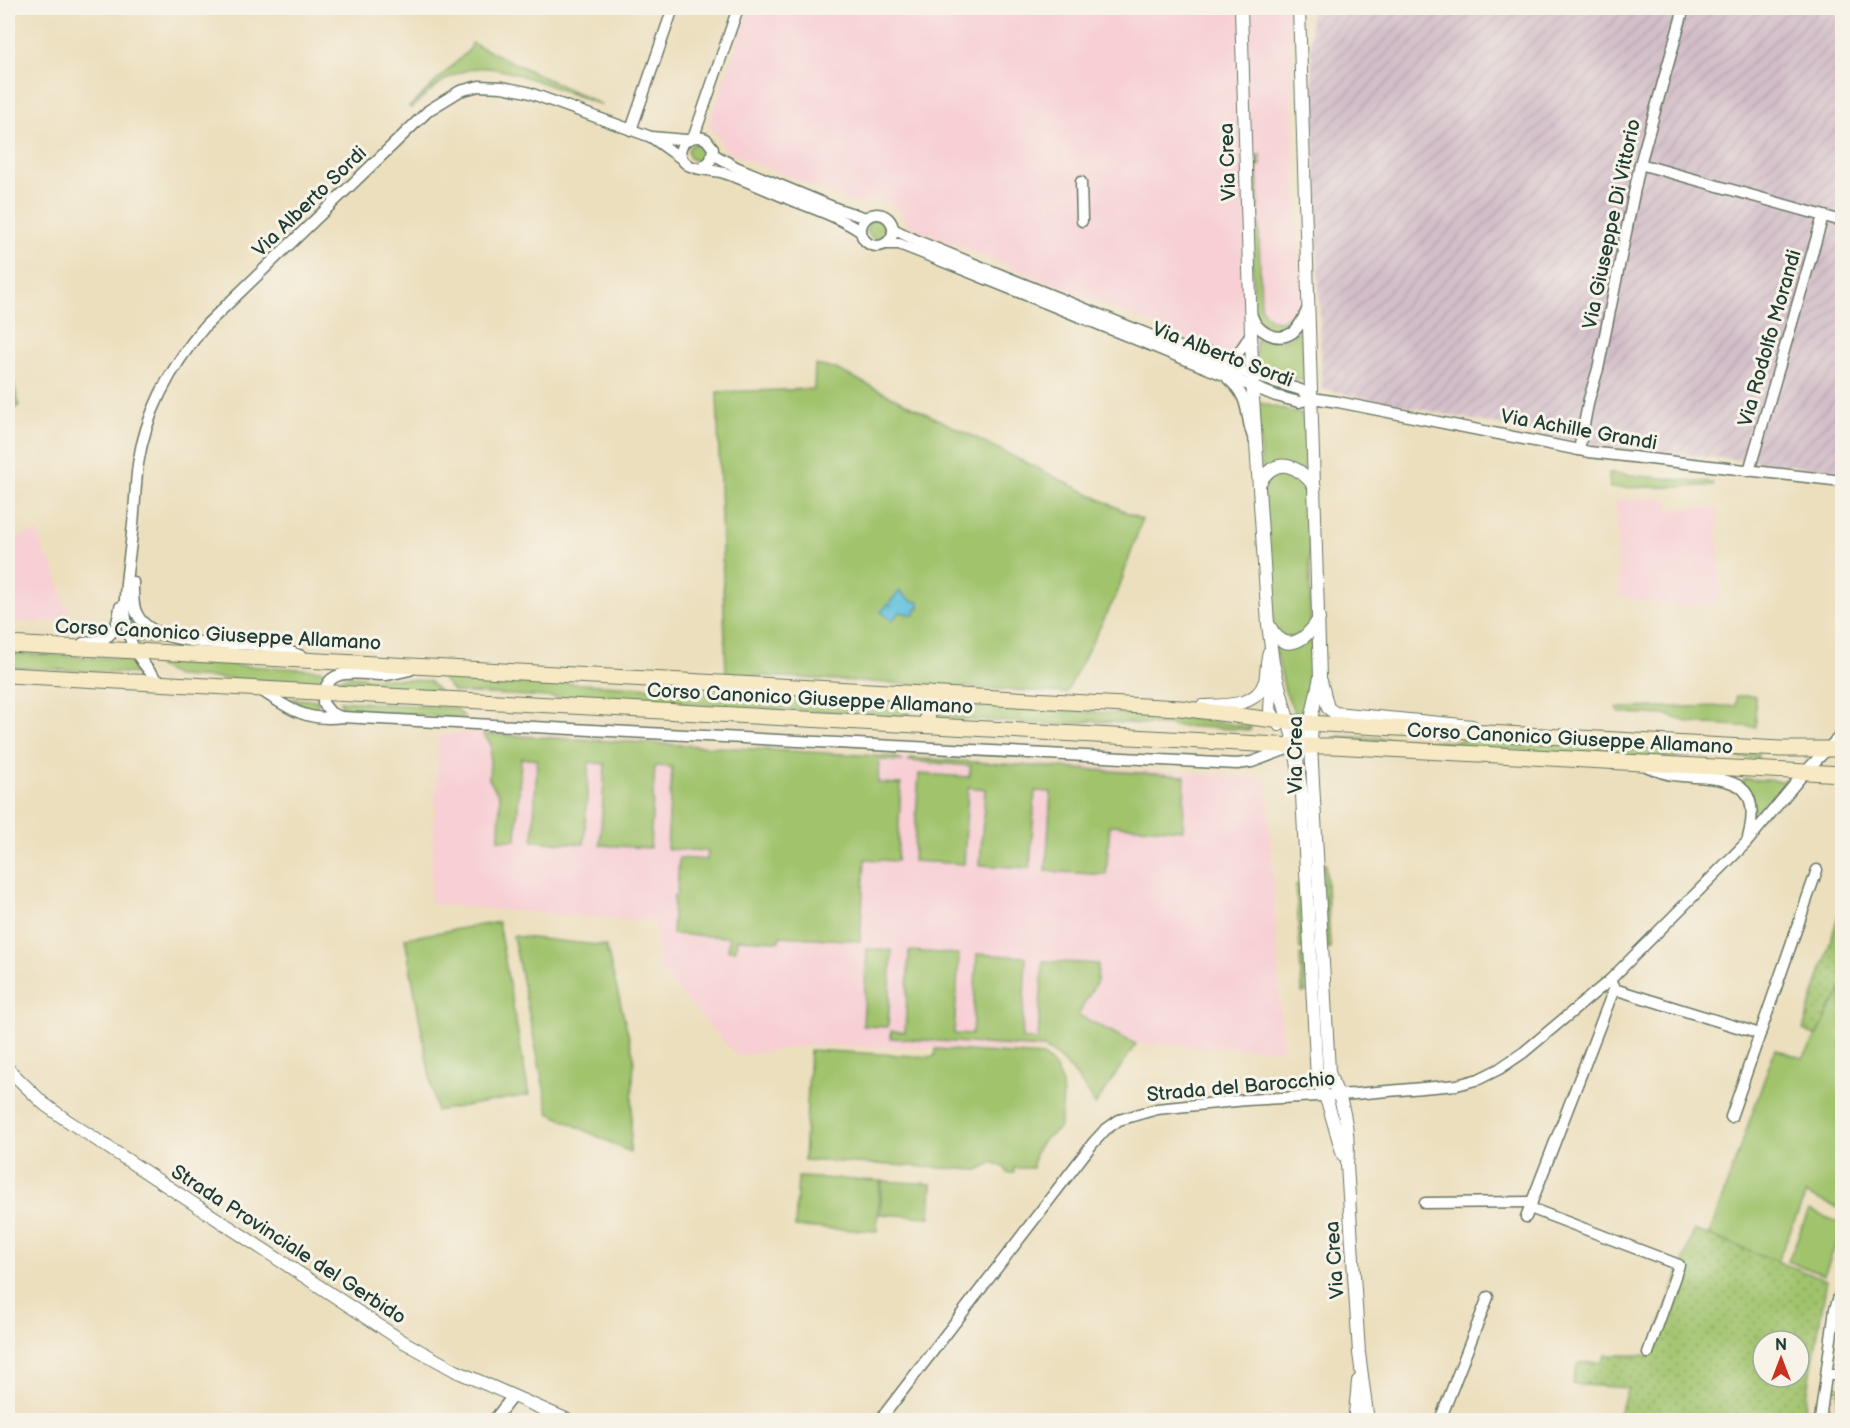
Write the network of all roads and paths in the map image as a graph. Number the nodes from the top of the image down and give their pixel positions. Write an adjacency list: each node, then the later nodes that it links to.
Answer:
1 (674, 8): 6 (street)
2 (738, 8): 8 (street)
3 (1241, 8): 22 (street, Via Crea)
4 (1299, 8): 21 (street, Via Crea)
5 (1684, 8): 11 (street, Via Giuseppe Di Vittorio)
6 (631, 130): 7 (street, Via Alberto Sordi); 35 (street, Via Alberto Sordi)
7 (651, 137): 8 (street, Via Alberto Sordi); 10 (street, Via Alberto Sordi)
8 (690, 138): 9 (street, Via Alberto Sordi); 10 (street)
9 (713, 154): 12 (street); 15 (street, Via Alberto Sordi)
10 (682, 159): 12 (street, Via Alberto Sordi)
11 (1640, 164): 14 (street); 30 (street, Via Giuseppe Di Vittorio)
12 (702, 168): 19 (street, Via Alberto Sordi)
13 (1081, 182): 16 (street)
14 (1823, 216): 17 (street); 31 (street, Via Rodolfo Morandi)
15 (866, 218): 18 (street, Via Alberto Sordi); 19 (street)
16 (1082, 221)
17 (1842, 221)
18 (893, 229): 20 (street); 23 (street, Via Alberto Sordi)
19 (860, 231): 20 (street, Via Alberto Sordi)
20 (885, 244): 23 (street, Via Alberto Sordi)
21 (1309, 306): 22 (street); 28 (street, Via Crea)
22 (1251, 315): 24 (street, Via Crea)
23 (1094, 318): 25 (street, Via Alberto Sordi); 26 (street, Via Alberto Sordi)
24 (1252, 331): 25 (street, Via Alberto Sordi); 27 (street, Via Crea)
25 (1149, 335): 27 (street, Via Alberto Sordi)
26 (1223, 375): 27 (street, Via Alberto Sordi); 29 (street, Via Crea)
27 (1253, 381): 28 (street, Via Alberto Sordi); 29 (street, Via Crea)
28 (1312, 398): 30 (street, Via Achille Grandi); 34 (street, Via Crea)
29 (1256, 444): 33 (street, Via Crea)
30 (1579, 450): 31 (street, Via Achille Grandi)
31 (1749, 471): 32 (street, Via Achille Grandi)
32 (1842, 481)
33 (1259, 484): 34 (street); 37 (street, Via Crea)
34 (1315, 487): 36 (street, Via Crea)
35 (132, 534): 40 (street, Via Alberto Sordi); 41 (street, Via Alberto Sordi); 42 (street, Via Alberto Sordi)
36 (1319, 618): 37 (street); 45 (street, Via Crea)
37 (1268, 624): 39 (street, Via Crea)
38 (8, 644): 40 (main road, Corso Canonico Giuseppe Allamano)
39 (1270, 645): 50 (street); 52 (street, Via Crea)
40 (49, 646): 41 (main road, Corso Canonico Giuseppe Allamano)
41 (135, 651): 42 (main road, Corso Canonico Giuseppe Allamano); 46 (street, Via Alberto Sordi)
42 (315, 661): 43 (main road, Corso Canonico Giuseppe Allamano)
43 (425, 666): 48 (street, Corso Canonico Giuseppe Allamano); 49 (main road, Corso Canonico Giuseppe Allamano)
44 (8, 675): 46 (main road, Corso Canonico Giuseppe Allamano)
45 (1320, 677): 53 (street, Via Crea); 55 (street)
46 (159, 683): 47 (main road, Corso Canonico Giuseppe Allamano)
47 (259, 689): 48 (main road, Corso Canonico Giuseppe Allamano); 51 (street, Corso Canonico Giuseppe Allamano)
48 (323, 692): 51 (street); 54 (main road, Corso Canonico Giuseppe Allamano)
49 (929, 694): 50 (main road, Corso Canonico Giuseppe Allamano); 54 (main road)
50 (1180, 708): 52 (main road, Corso Canonico Giuseppe Allamano)
51 (342, 717): 58 (street, Corso Canonico Giuseppe Allamano)
52 (1282, 722): 53 (main road, Corso Canonico Giuseppe Allamano); 58 (street, Via Crea)
53 (1312, 723): 55 (main road, Corso Canonico Giuseppe Allamano); 57 (street, Via Crea); 58 (street)
54 (927, 725): 58 (main road, Corso Canonico Giuseppe Allamano)
55 (1496, 733): 59 (main road, Corso Canonico Giuseppe Allamano)
56 (1842, 734): 59 (street, Strada del Barocchio)
57 (1311, 746): 58 (main road, Corso Canonico Giuseppe Allamano); 60 (main road, Corso Canonico Giuseppe Allamano); 68 (street, Via Crea)
58 (1295, 747): 69 (street, Via Crea)
59 (1835, 749): 61 (street, Strada del Barocchio)
60 (1637, 763): 61 (main road, Corso Canonico Giuseppe Allamano); 63 (street)
61 (1805, 772): 62 (main road, Corso Canonico Giuseppe Allamano); 63 (street, Strada del Barocchio)
62 (1842, 774)
63 (1746, 843): 65 (street, Strada del Barocchio)
64 (1817, 870): 66 (street)
65 (1612, 984): 66 (street); 68 (street, Strada del Barocchio); 73 (street, Strada del Barocchio)
66 (1760, 1034): 70 (street)
67 (8, 1069): 79 (street, Strada Provinciale del Gerbido)
68 (1338, 1094): 69 (street, Strada del Barocchio); 71 (street, Via Crea)
69 (1324, 1095): 71 (street, Via Crea); 83 (street, Strada del Barocchio)
70 (1731, 1117)
71 (1347, 1165): 80 (street, Via Crea)
72 (1425, 1203): 73 (street)
73 (1529, 1209): 76 (street)
74 (1842, 1287): 77 (street)
75 (1488, 1297): 84 (street)
76 (1648, 1353)
77 (1826, 1375): 78 (street); 85 (street)
78 (1842, 1376)
79 (512, 1397): 81 (street); 82 (street, Strada Provinciale del Gerbido)
80 (1361, 1417)
81 (494, 1420)
82 (568, 1420)
83 (879, 1420)
84 (1440, 1420)
85 (1820, 1420)

